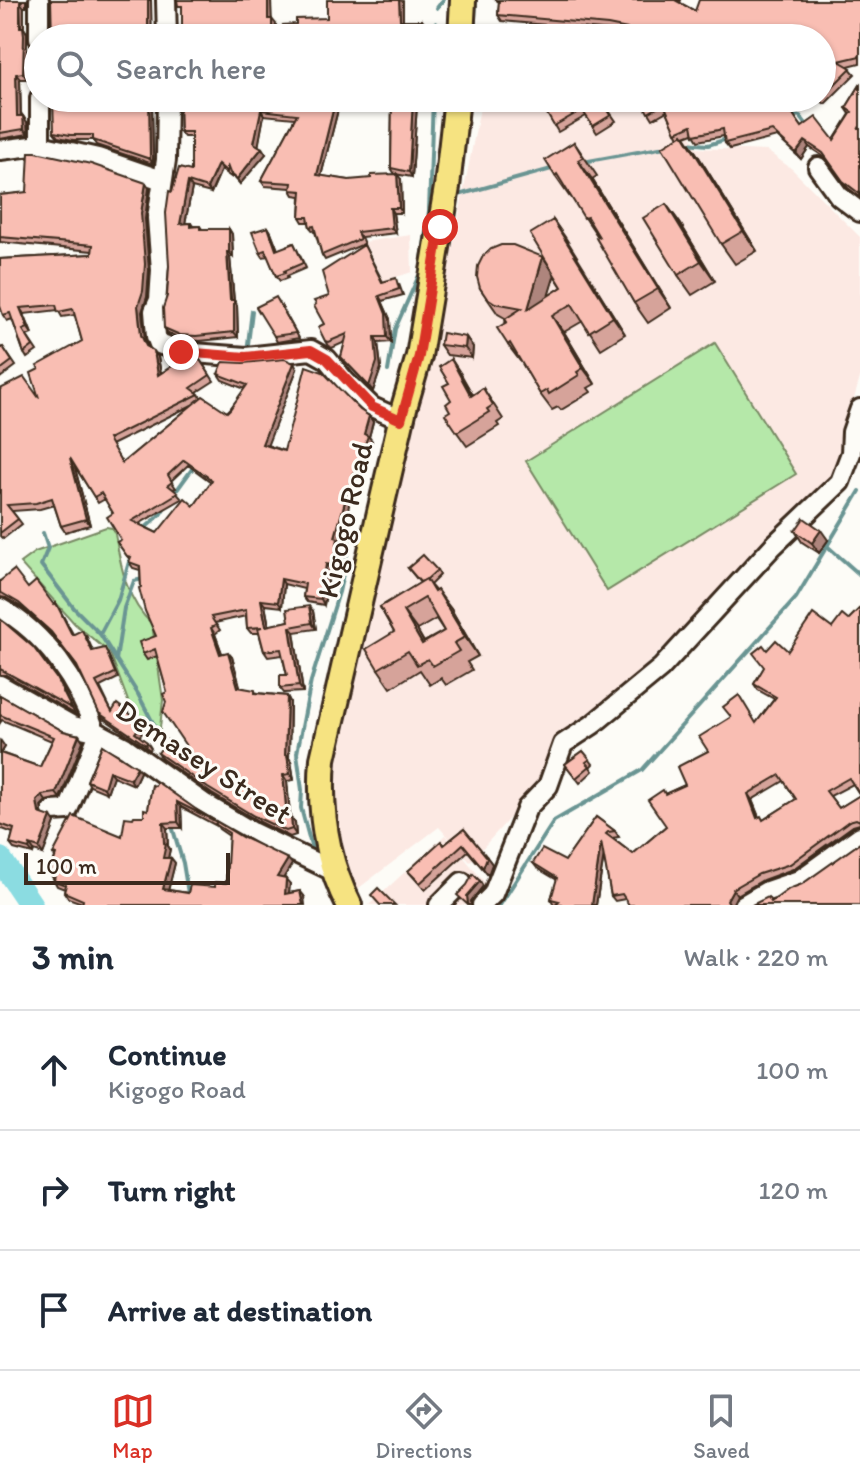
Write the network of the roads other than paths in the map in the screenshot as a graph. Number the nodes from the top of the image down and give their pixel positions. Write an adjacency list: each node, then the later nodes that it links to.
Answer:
1 (39, 0): 4 (street)
2 (166, 0): 5 (street)
3 (463, 0): 6 (main road)
4 (39, 24)
5 (167, 24)
6 (462, 24)
7 (40, 112): 10 (street)
8 (167, 112): 13 (street)
9 (455, 112): 16 (main road, Kigogo Road)
10 (40, 145): 11 (street); 13 (street)
11 (0, 150)
12 (818, 167): 14 (street)
13 (162, 180): 16 (street)
14 (860, 212)
15 (860, 409): 26 (street)
16 (401, 420): 22 (main road, Kigogo Road)
17 (0, 608): 19 (street, Demasey Street)
18 (0, 685): 19 (street)
19 (97, 732): 20 (street); 22 (street, Demasey Street)
20 (52, 811)
21 (860, 836): 27 (street)
22 (333, 871): 24 (main road, Kigogo Road)
23 (462, 882): 25 (street)
24 (349, 905)
25 (439, 905)
26 (482, 905)
27 (743, 905)

